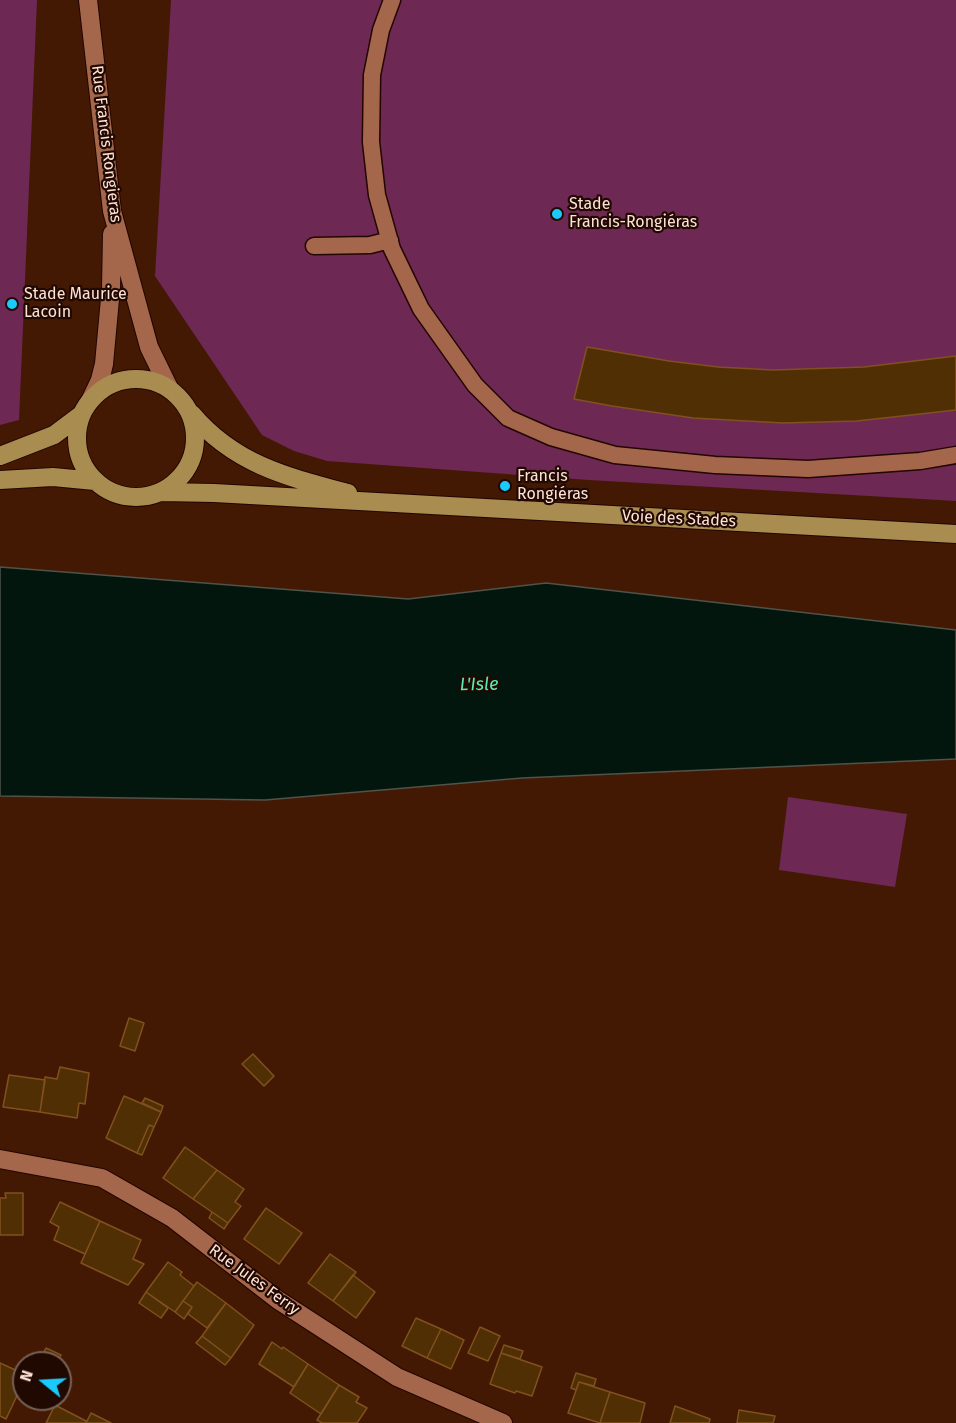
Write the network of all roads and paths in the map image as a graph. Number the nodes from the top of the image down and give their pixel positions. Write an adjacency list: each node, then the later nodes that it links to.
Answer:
1 (88, 0): 3 (street, Rue Francis Rongieras)
2 (392, 0): 4 (lane)
3 (112, 211): 6 (street, Rue Francis Rongieras); 7 (street)
4 (390, 240): 5 (lane); 9 (lane)
5 (314, 246)
6 (169, 388): 7 (main road); 8 (main road)
7 (86, 407): 10 (main road); 12 (main road)
8 (191, 413): 13 (main road); 14 (main road, Voie des Stades)
9 (956, 455)
10 (0, 456)
11 (0, 480): 12 (main road)
12 (95, 481): 13 (main road)
13 (162, 492): 14 (main road, Voie des Stades)
14 (403, 504): 15 (main road, Voie des Stades)
15 (956, 534)
16 (0, 1159): 17 (street, Rue Jules Ferry)
17 (503, 1423)

